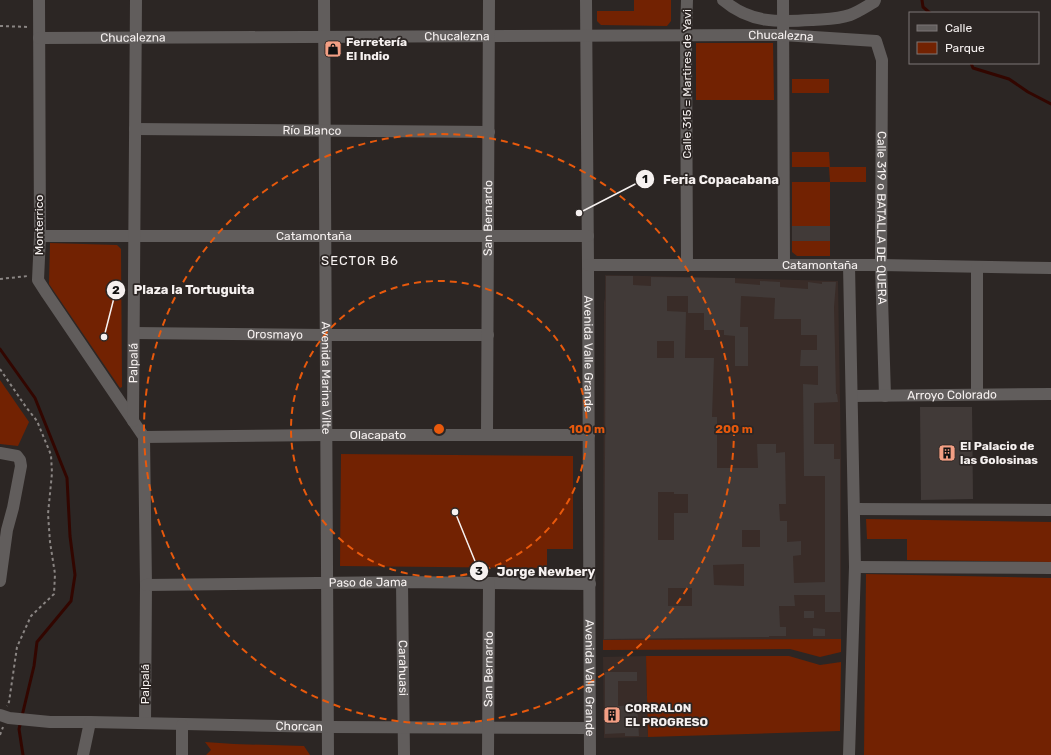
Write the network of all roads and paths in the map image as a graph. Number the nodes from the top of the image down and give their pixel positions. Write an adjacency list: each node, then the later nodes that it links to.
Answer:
1 (39, 0): 12 (street, Monterrico)
2 (136, 0): 18 (street, Palpalá)
3 (324, 0): 16 (street, Avenida Marina Vilte)
4 (489, 0): 17 (street, San Bernardo)
5 (586, 0): 13 (street, Avenida Valle Grande)
6 (687, 0): 14 (street, Calle 315 = Martires de Yavi)
7 (723, 0): 10 (street)
8 (783, 0): 10 (street)
9 (875, 0): 10 (street)
10 (783, 22): 15 (street)
11 (0, 26): 12 (path)
12 (39, 32): 18 (street, Chucalezna); 24 (street, Monterrico)
13 (586, 35): 14 (street, Chucalezna); 17 (street, Chucalezna); 27 (street, Avenida Valle Grande)
14 (686, 35): 15 (street, Chucalezna); 31 (street, Calle 315 = Martires de Yavi)
15 (783, 35): 19 (street, Chucalezna); 28 (street)
16 (324, 36): 17 (street, Chucalezna); 18 (street, Chucalezna); 21 (street, Avenida Marina Vilte)
17 (489, 36): 22 (street, San Bernardo)
18 (135, 37): 20 (street, Palpalá)
19 (876, 42): 29 (street, Calle 319 o BATALLA DE QUERA)
20 (135, 129): 21 (street, Río Blanco); 25 (street, Palpalá)
21 (325, 130): 22 (street, Río Blanco); 23 (street, Avenida Marina Vilte)
22 (489, 132): 26 (street, San Bernardo)
23 (325, 235): 25 (street, Catamontaña); 26 (street, Catamontaña); 38 (street, Avenida Marina Vilte)
24 (40, 236): 25 (street, Catamontaña); 36 (street, Monterrico)
25 (134, 236): 37 (street, Palpalá)
26 (489, 236): 27 (street, Catamontaña); 39 (street, San Bernardo)
27 (588, 236): 30 (street, Avenida Valle Grande)
28 (784, 264): 31 (street, Catamontaña); 32 (street, Catamontaña)
29 (881, 264): 32 (street, Catamontaña); 33 (street, Catamontaña); 44 (street, Calle 319 o BATALLA DE QUERA)
30 (588, 265): 31 (street, Catamontaña); 48 (street, Avenida Valle Grande)
31 (687, 265)
32 (849, 265): 43 (street)
33 (977, 266): 34 (street, Catamontaña); 41 (street)
34 (1051, 268)
35 (0, 279): 36 (path)
36 (38, 280): 45 (street)
37 (134, 333): 38 (street, Orosmayo); 45 (street, Palpalá)
38 (325, 335): 39 (street, Orosmayo); 46 (street, Avenida Marina Vilte)
39 (488, 335): 47 (street, San Bernardo)
40 (0, 368): 62 (path)
41 (977, 394): 42 (street, Arroyo Colorado); 44 (street, Arroyo Colorado)
42 (1051, 394)
43 (853, 396): 44 (street, Arroyo Colorado); 51 (street)
44 (885, 396)
45 (133, 421): 49 (street)
46 (325, 434): 47 (street, Olacapato); 49 (street, Olacapato); 58 (street, Avenida Marina Vilte)
47 (487, 435): 48 (street, Olacapato)
48 (589, 435): 60 (street, Avenida Valle Grande)
49 (144, 437): 61 (street, Palpalá)
50 (0, 453): 53 (street)
51 (854, 509): 52 (street); 54 (street)
52 (1051, 510)
53 (3, 530): 56 (street)
54 (855, 567): 55 (street); 77 (street)
55 (1051, 568)
56 (0, 581)
57 (402, 582): 58 (street, Paso de Jama); 59 (street, Paso de Jama); 67 (street, Carahuasi)
58 (327, 583): 61 (street, Paso de Jama); 66 (street, Avenida Marina Vilte)
59 (489, 583): 60 (street, Paso de Jama); 68 (street, San Bernardo)
60 (590, 584): 69 (street, Avenida Valle Grande)
61 (146, 585): 64 (street, Palpalá)
62 (4, 716): 63 (street, Chorcan); 70 (path)
63 (90, 722): 64 (street, Chorcan); 71 (street)
64 (145, 723): 65 (street, Chorcan)
65 (182, 725): 66 (street, Chorcan); 72 (street)
66 (328, 727): 67 (street, Chorcan); 73 (street, Avenida Marina Vilte)
67 (404, 728): 68 (street, Chorcan); 74 (street, Carahuasi)
68 (488, 728): 69 (street, Chorcan); 75 (street, San Bernardo)
69 (590, 728): 76 (street, Avenida Valle Grande)
70 (0, 735)
71 (83, 755)
72 (182, 755)
73 (328, 755)
74 (404, 755)
75 (488, 755)
76 (590, 755)
77 (849, 755)

